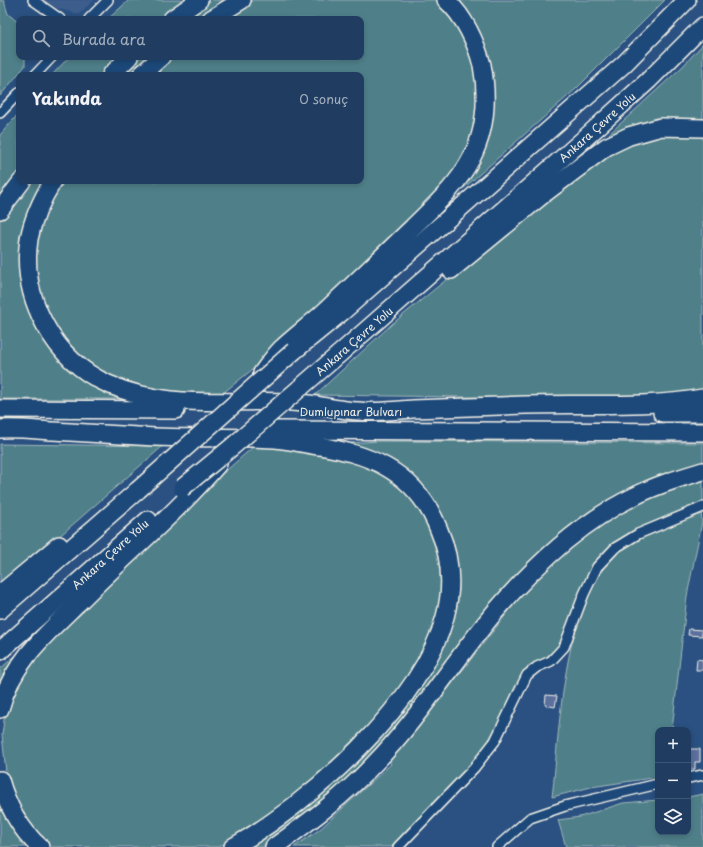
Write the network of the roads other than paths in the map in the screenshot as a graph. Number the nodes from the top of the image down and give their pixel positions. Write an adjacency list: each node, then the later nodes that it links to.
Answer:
1 (33, 0): 7 (street)
2 (108, 0): 8 (street)
3 (199, 0): 9 (highway)
4 (242, 0): 10 (highway)
5 (446, 0): 25 (highway)
6 (687, 0): 25 (highway)
7 (56, 16)
8 (92, 16)
9 (176, 16)
10 (216, 16)
11 (703, 26): 24 (highway, Ankara Çevre Yolu)
12 (49, 60): 15 (street)
13 (126, 60): 16 (highway)
14 (158, 60): 17 (highway)
15 (38, 72)
16 (114, 72)
17 (144, 72)
18 (16, 96): 19 (street)
19 (0, 113)
20 (703, 128): 24 (highway)
21 (20, 184): 23 (highway)
22 (52, 184): 28 (highway)
23 (0, 210)
24 (358, 336): 33 (highway, Ankara Çevre Yolu, bridge)
25 (287, 350): 34 (highway, bridge)
26 (703, 398): 28 (highway)
27 (0, 410): 28 (highway, Dumlupınar Bulvarı)
28 (358, 412): 29 (highway, Dumlupınar Bulvarı)
29 (703, 413)
30 (1, 429): 31 (highway, Dumlupınar Bulvarı); 45 (highway)
31 (703, 432)
32 (703, 471): 46 (highway)
33 (189, 489): 38 (highway, Ankara Çevre Yolu); 39 (highway)
34 (138, 490): 36 (highway); 37 (highway)
35 (703, 507): 47 (street)
36 (0, 594)
37 (0, 610)
38 (0, 651)
39 (0, 709)
40 (703, 775): 41 (street)
41 (691, 777)
42 (0, 780): 44 (highway)
43 (655, 785): 48 (street)
44 (40, 847)
45 (233, 847)
46 (274, 847)
47 (398, 847)
48 (497, 847)

